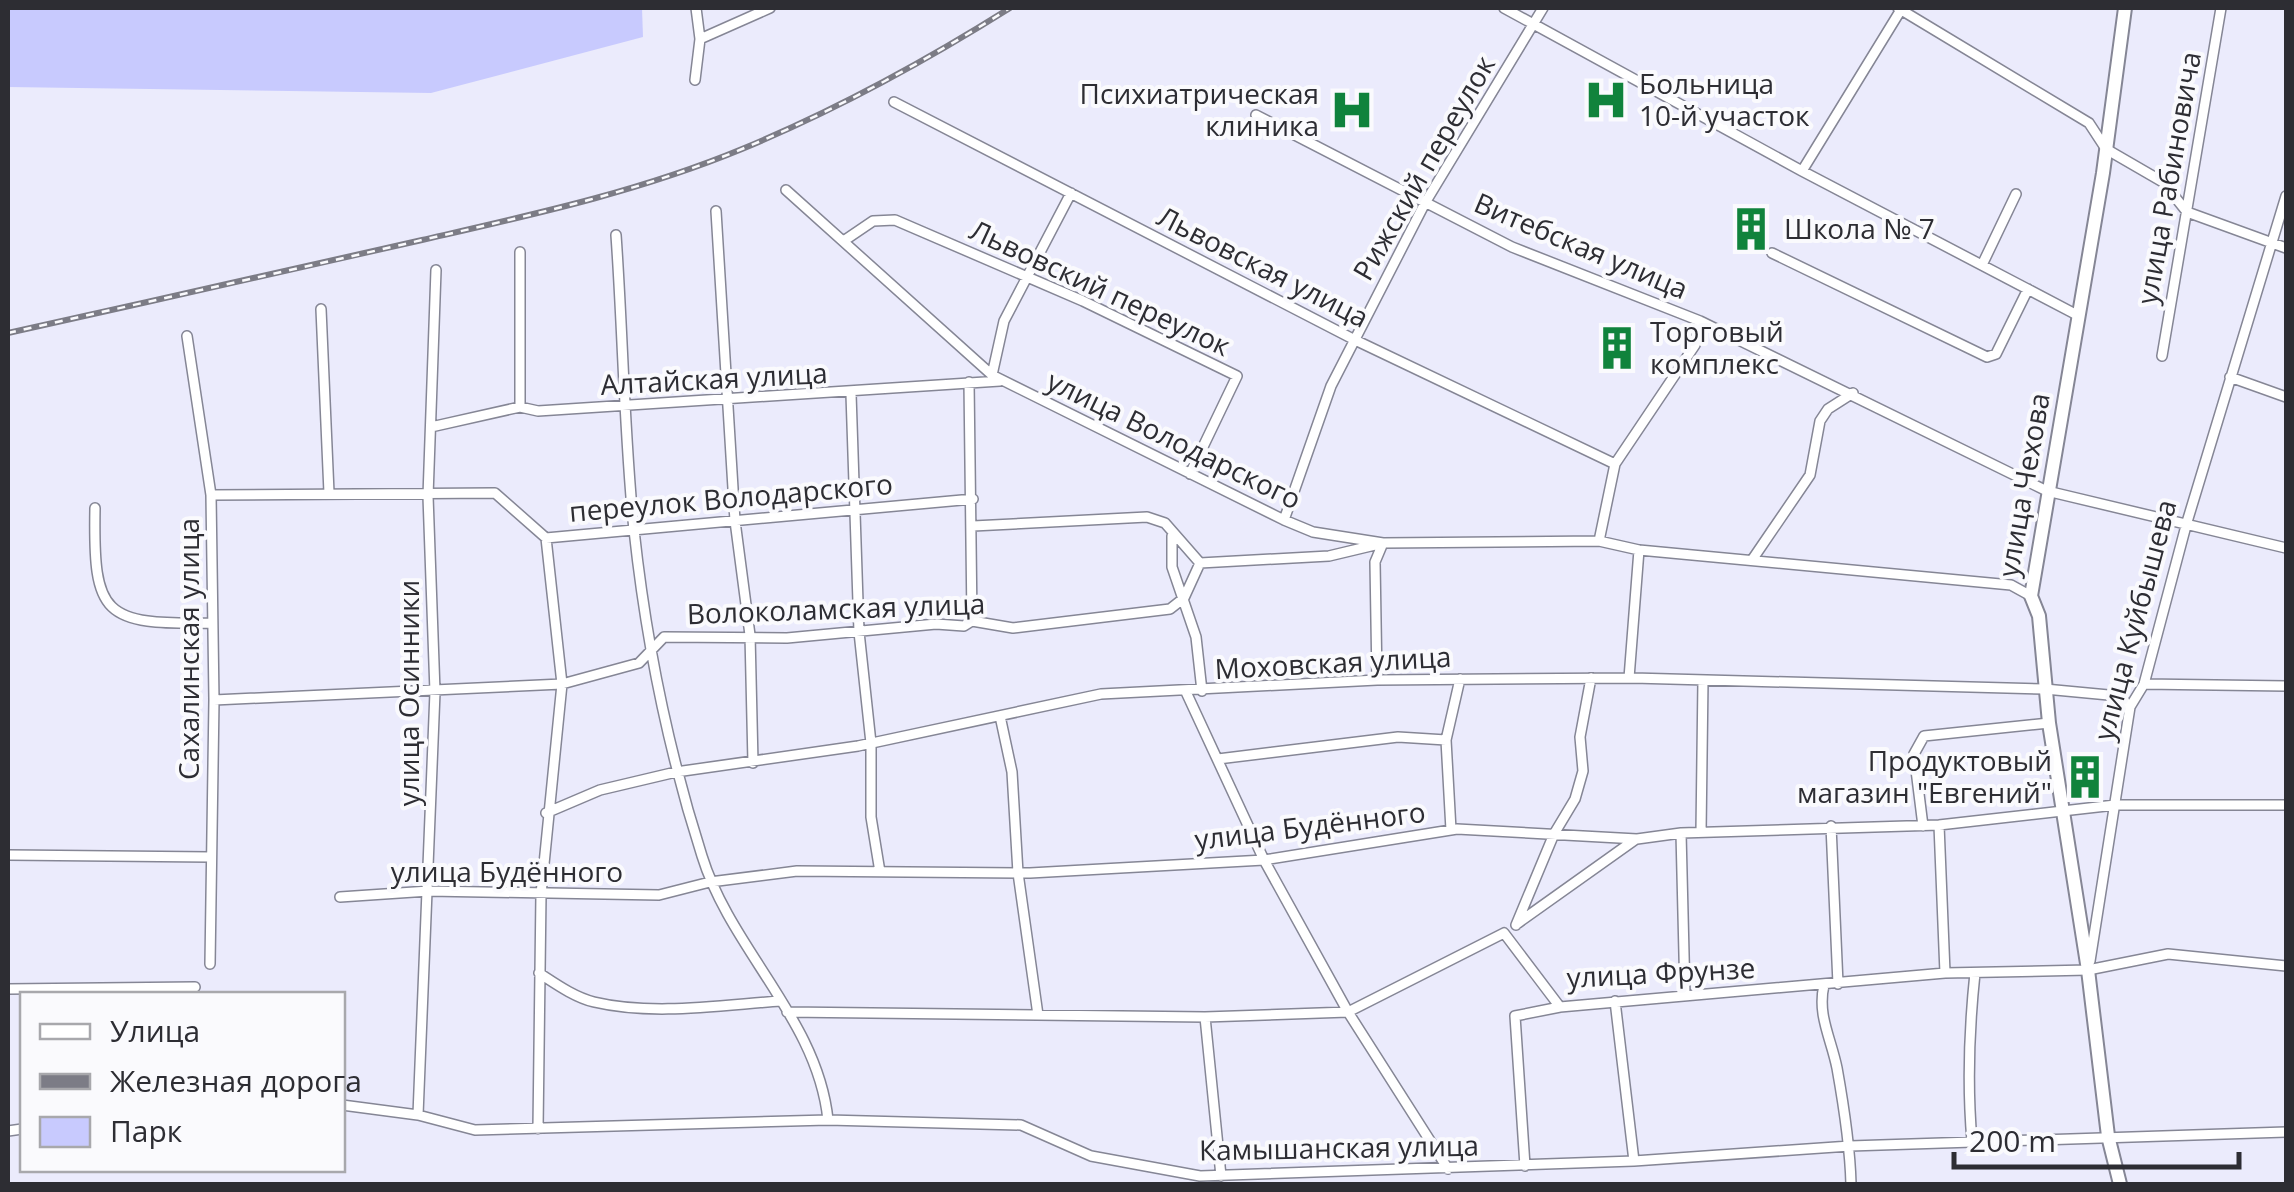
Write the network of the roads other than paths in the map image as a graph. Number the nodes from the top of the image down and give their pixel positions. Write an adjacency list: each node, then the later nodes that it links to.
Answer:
1 (696, 8): 9 (street)
2 (770, 8): 9 (street)
3 (1504, 8): 8 (street)
4 (1542, 8): 8 (street, Рижский переулок)
5 (1901, 8): 13 (street); 14 (street)
6 (2125, 8): 13 (street, улица Чехова)
7 (2221, 8): 21 (street, улица Рабиновича)
8 (1534, 24): 14 (street); 19 (street, Рижский переулок)
9 (700, 38): 10 (street)
10 (695, 80)
11 (894, 102): 16 (street, Львовская улица)
12 (1256, 114): 19 (street, Витебская улица)
13 (2106, 149): 21 (street); 33 (street, улица Чехова)
14 (1802, 171): 28 (street)
15 (786, 190): 23 (street, улица Володарского)
16 (1071, 194): 30 (street); 36 (street, Львовская улица)
17 (2016, 194): 28 (street)
18 (2286, 196): 24 (street, улица Куйбышева)
19 (1425, 202): 34 (street, Витебская улица); 36 (street, Рижский переулок)
20 (716, 211): 45 (street)
21 (2187, 212): 24 (street); 37 (street, улица Рабиновича)
22 (616, 235): 46 (street)
23 (846, 240): 30 (street, Львовский переулок); 38 (street, улица Володарского)
24 (2270, 241): 25 (street); 39 (street, улица Куйбышева)
25 (2286, 248)
26 (520, 252): 47 (street)
27 (1772, 252): 31 (street)
28 (1982, 265): 31 (street)
29 (436, 270): 48 (street, улица Осинники)
30 (1025, 276): 38 (street); 50 (street, Львовский переулок)
31 (2028, 289): 33 (street)
32 (321, 309): 52 (street)
33 (2079, 316): 51 (street, улица Чехова)
34 (1700, 321): 42 (street, Витебская улица); 49 (street)
35 (187, 336): 53 (street, Сахалинская улица)
36 (1355, 340): 49 (street, Львовская улица); 58 (street, Рижский переулок)
37 (2162, 356)
38 (992, 374): 40 (street, улица Володарского)
39 (2230, 376): 44 (street); 60 (street, улица Куйбышева)
40 (1002, 381): 41 (street, Алтайская улица); 50 (street, улица Володарского)
41 (969, 382): 43 (street, Алтайская улица); 55 (street)
42 (1852, 393): 51 (street, Витебская улица); 69 (street)
43 (851, 394): 45 (street, Алтайская улица); 57 (street)
44 (2286, 397)
45 (731, 400): 46 (street, Алтайская улица); 59 (street)
46 (628, 406): 47 (street, Алтайская улица); 62 (street)
47 (520, 407): 48 (street, Алтайская улица)
48 (431, 427): 54 (street, улица Осинники)
49 (1615, 464): 65 (street)
50 (1190, 474): 58 (street, улица Володарского)
51 (2047, 490): 60 (street, Витебская улица); 71 (street, улица Чехова)
52 (329, 494): 53 (street, переулок Володарского); 54 (street, переулок Володарского)
53 (211, 495): 74 (street, Сахалинская улица)
54 (428, 496): 64 (street, переулок Володарского); 88 (street, улица Осинники)
55 (973, 499): 57 (street, переулок Володарского); 61 (street)
56 (95, 508): 74 (street)
57 (852, 508): 59 (street, переулок Володарского); 75 (street)
58 (1284, 520): 66 (street, улица Володарского)
59 (735, 521): 62 (street, переулок Володарского); 76 (street)
60 (2187, 522): 67 (street, Витебская улица); 84 (street, улица Куйбышева)
61 (972, 526): 63 (street); 73 (street)
62 (634, 527): 64 (street, переулок Володарского); 77 (street)
63 (1172, 536): 70 (street); 72 (street)
64 (546, 538): 83 (street)
65 (1599, 541): 66 (street, улица Володарского); 68 (street, улица Володарского)
66 (1383, 542): 70 (street); 81 (street)
67 (2286, 548)
68 (1638, 550): 69 (street, улица Володарского); 79 (street)
69 (1752, 560): 71 (street, улица Володарского)
70 (1200, 563): 72 (street)
71 (2031, 596): 86 (street, улица Чехова)
72 (1184, 598): 73 (street, Волоколамская улица); 87 (street)
73 (972, 620): 75 (street, Волоколамская улица)
74 (212, 623): 90 (street, Сахалинская улица)
75 (859, 632): 76 (street, Волоколамская улица); 95 (street)
76 (750, 635): 77 (street, Волоколамская улица); 97 (street)
77 (651, 652): 83 (street, Волоколамская улица); 98 (street)
78 (1591, 678): 79 (street, Моховская улица); 80 (street, Моховская улица); 109 (street)
79 (1630, 678): 82 (street, Моховская улица)
80 (1460, 679): 81 (street, Моховская улица); 94 (street)
81 (1377, 680): 87 (street, Моховская улица)
82 (1703, 680): 86 (street, Моховская улица); 108 (street)
83 (562, 684): 88 (street, Волоколамская улица); 102 (street)
84 (2144, 684): 85 (street); 91 (street, улица Куйбышева)
85 (2286, 686)
86 (2045, 689): 91 (street, Моховская улица); 93 (street, улица Чехова)
87 (1202, 691): 89 (street, Моховская улица)
88 (436, 692): 90 (street, Волоколамская улица); 117 (street, улица Осинники)
89 (1186, 692): 92 (street, Моховская улица); 96 (street)
90 (214, 700): 112 (street, Сахалинская улица)
91 (2130, 707): 99 (street, улица Куйбышева)
92 (1000, 716): 95 (street, Моховская улица); 115 (street)
93 (2049, 723): 101 (street, улица Чехова); 105 (street)
94 (1446, 740): 96 (street); 106 (street)
95 (872, 743): 97 (street, Моховская улица); 114 (street)
96 (1218, 759): 113 (street)
97 (753, 762): 98 (street, Моховская улица)
98 (676, 772): 102 (street, Моховская улица); 116 (street)
99 (2115, 805): 100 (street, улица Будённого); 101 (street, улица Будённого); 124 (street, улица Куйбышева)
100 (2286, 805)
101 (2064, 811): 103 (street, улица Будённого); 124 (street, улица Чехова)
102 (546, 813): 118 (street)
103 (1939, 825): 105 (street, улица Будённого); 127 (street)
104 (1831, 826): 105 (street, улица Будённого); 108 (street, улица Будённого); 128 (street)
105 (1923, 826)
106 (1451, 830): 109 (street, улица Будённого); 113 (street, улица Будённого)
107 (1680, 832): 108 (street, улица Будённого); 110 (street, улица Будённого); 132 (street)
108 (1701, 832)
109 (1554, 834): 110 (street, улица Будённого); 120 (street)
110 (1637, 839): 120 (street)
111 (8, 855): 112 (street)
112 (210, 856): 122 (street, Сахалинская улица)
113 (1264, 860): 115 (street, улица Будённого); 137 (street)
114 (880, 872): 115 (street, улица Будённого); 116 (street, улица Будённого)
115 (1018, 872): 138 (street)
116 (710, 882): 118 (street, улица Будённого); 133 (street)
117 (429, 890): 118 (street, улица Будённого); 119 (street, улица Будённого); 141 (street, улица Осинники)
118 (541, 894): 125 (street)
119 (340, 898)
120 (1516, 925): 121 (street)
121 (1504, 933): 135 (street, улица Фрунзе); 137 (street)
122 (210, 964)
123 (2286, 966): 124 (street, улица Фрунзе)
124 (2088, 970): 126 (street, улица Фрунзе); 145 (street, улица Куйбышева)
125 (539, 973): 133 (street); 143 (street)
126 (1975, 973): 127 (street, улица Фрунзе); 146 (street)
127 (1945, 974): 128 (street, улица Фрунзе)
128 (1838, 984): 129 (street, улица Фрунзе)
129 (1824, 985): 132 (street, улица Фрунзе); 147 (street)
130 (194, 987): 131 (street)
131 (8, 989)
132 (1685, 995): 134 (street, улица Фрунзе)
133 (781, 1001): 136 (street)
134 (1615, 1001): 135 (street, улица Фрунзе); 148 (street)
135 (1560, 1007): 149 (street)
136 (788, 1012): 138 (street); 142 (street)
137 (1348, 1012): 139 (street); 150 (street)
138 (1038, 1015): 139 (street)
139 (1206, 1017): 151 (street)
140 (345, 1106): 141 (street, Камышанская улица)
141 (418, 1115): 143 (street, Камышанская улица)
142 (828, 1120): 143 (street, Камышанская улица); 151 (street, Камышанская улица)
143 (538, 1129)
144 (2286, 1132): 145 (street, Камышанская улица)
145 (2108, 1136): 146 (street, Камышанская улица); 153 (street, улица Куйбышева)
146 (1972, 1141): 147 (street, Камышанская улица)
147 (1850, 1146): 148 (street, Камышанская улица); 152 (street)
148 (1634, 1161): 149 (street, Камышанская улица)
149 (1525, 1166): 150 (street, Камышанская улица)
150 (1448, 1169): 151 (street, Камышанская улица)
151 (1221, 1176)
152 (1851, 1184)
153 (2120, 1184)

